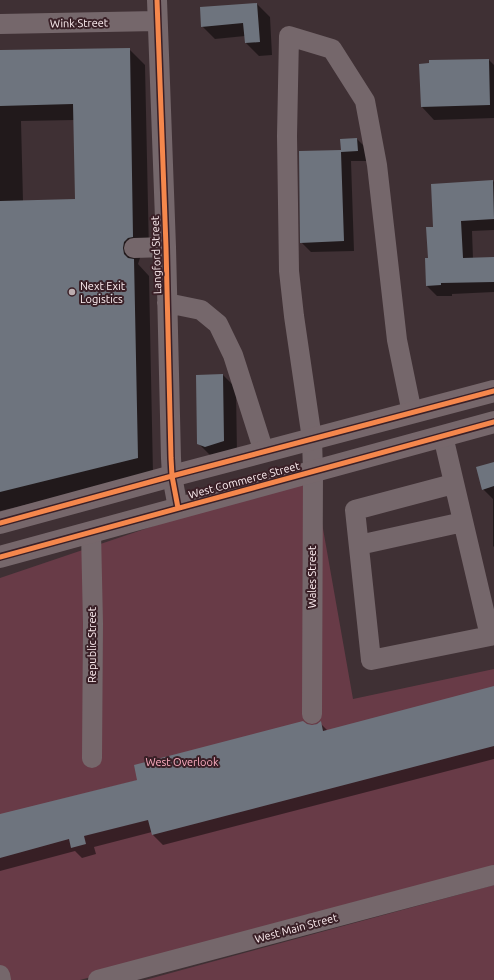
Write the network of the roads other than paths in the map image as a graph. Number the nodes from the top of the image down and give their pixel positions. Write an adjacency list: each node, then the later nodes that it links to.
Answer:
1 (157, 0): 2 (street, Langford Street)
2 (157, 21): 3 (street, Wink Street); 4 (street, Langford Street)
3 (0, 24)
4 (166, 247): 5 (street); 6 (street, Langford Street)
5 (134, 248)
6 (167, 303): 12 (street); 14 (street, Langford Street)
7 (494, 391): 8 (main road, West Commerce Street)
8 (412, 413): 11 (main road, West Commerce Street); 11 (street, Wales Street)
9 (494, 422): 10 (main road, West Commerce Street)
10 (443, 436): 13 (main road, West Commerce Street); 15 (street)
11 (312, 439): 12 (main road, West Commerce Street); 13 (street, Wales Street)
12 (264, 452): 14 (main road, West Commerce Street)
13 (313, 472): 16 (main road, West Commerce Street); 22 (street, Wales Street)
14 (172, 476): 16 (street, Langford Street); 18 (main road, West Commerce Street)
15 (454, 484): 17 (street); 20 (street)
16 (178, 508): 19 (main road, West Commerce Street)
17 (463, 522): 20 (street); 20 (street)
18 (0, 523)
19 (91, 532): 21 (main road, West Commerce Street); 23 (street, Republic Street)
20 (359, 545)
21 (0, 557)
22 (312, 714)
23 (92, 758)
24 (494, 875): 27 (street, West Main Street)
25 (0, 975): 26 (street)
26 (1, 980)
27 (98, 980)

